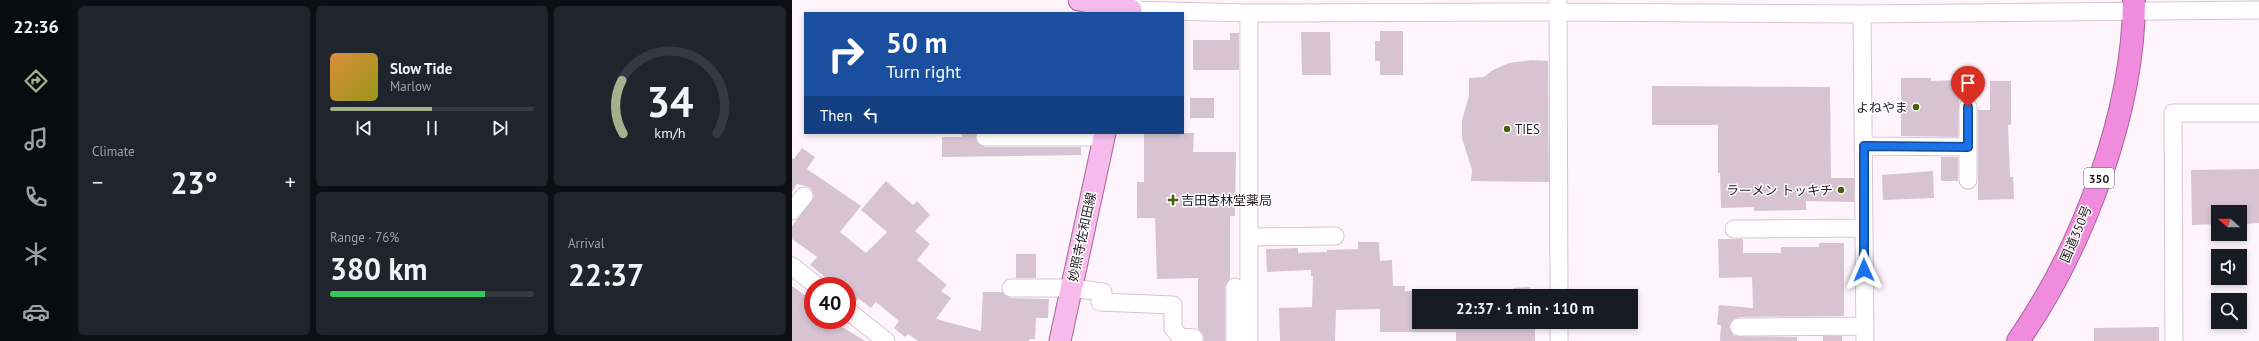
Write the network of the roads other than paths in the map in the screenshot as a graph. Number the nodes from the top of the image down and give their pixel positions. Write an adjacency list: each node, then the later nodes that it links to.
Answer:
1 (1079, 0): 5 (main road)
2 (2134, 5): 6 (street); 8 (street); 38 (highway, 国道350号 / 350)
3 (1384, 6): 4 (street); 7 (street)
4 (1559, 6): 8 (street); 27 (street)
5 (1131, 8): 7 (street)
6 (2259, 10)
7 (1249, 13): 21 (street)
8 (1862, 14): 13 (street)
9 (1968, 107): 14 (street)
10 (2259, 113): 39 (street)
11 (1104, 135): 12 (street); 26 (main road, 妙照寺佐和田線)
12 (985, 137)
13 (1864, 146): 14 (street); 18 (street)
14 (1968, 147): 15 (street)
15 (1968, 180)
16 (804, 196): 17 (street)
17 (792, 211)
18 (1864, 228): 19 (street); 31 (street)
19 (1734, 229)
20 (1335, 236): 21 (street)
21 (1249, 237): 36 (street)
22 (792, 266): 23 (street)
23 (806, 277)
24 (1235, 287): 35 (street)
25 (1011, 288): 26 (street)
26 (1071, 288): 33 (main road, 妙照寺佐和田線); 34 (street)
27 (1559, 289)
28 (856, 317): 32 (street)
29 (1739, 327): 31 (street)
30 (1559, 329): 37 (street)
31 (1865, 333)
32 (886, 341)
33 (1060, 341)
34 (1194, 341)
35 (1235, 341)
36 (1249, 341)
37 (1559, 341)
38 (2018, 341)
39 (2174, 341)

